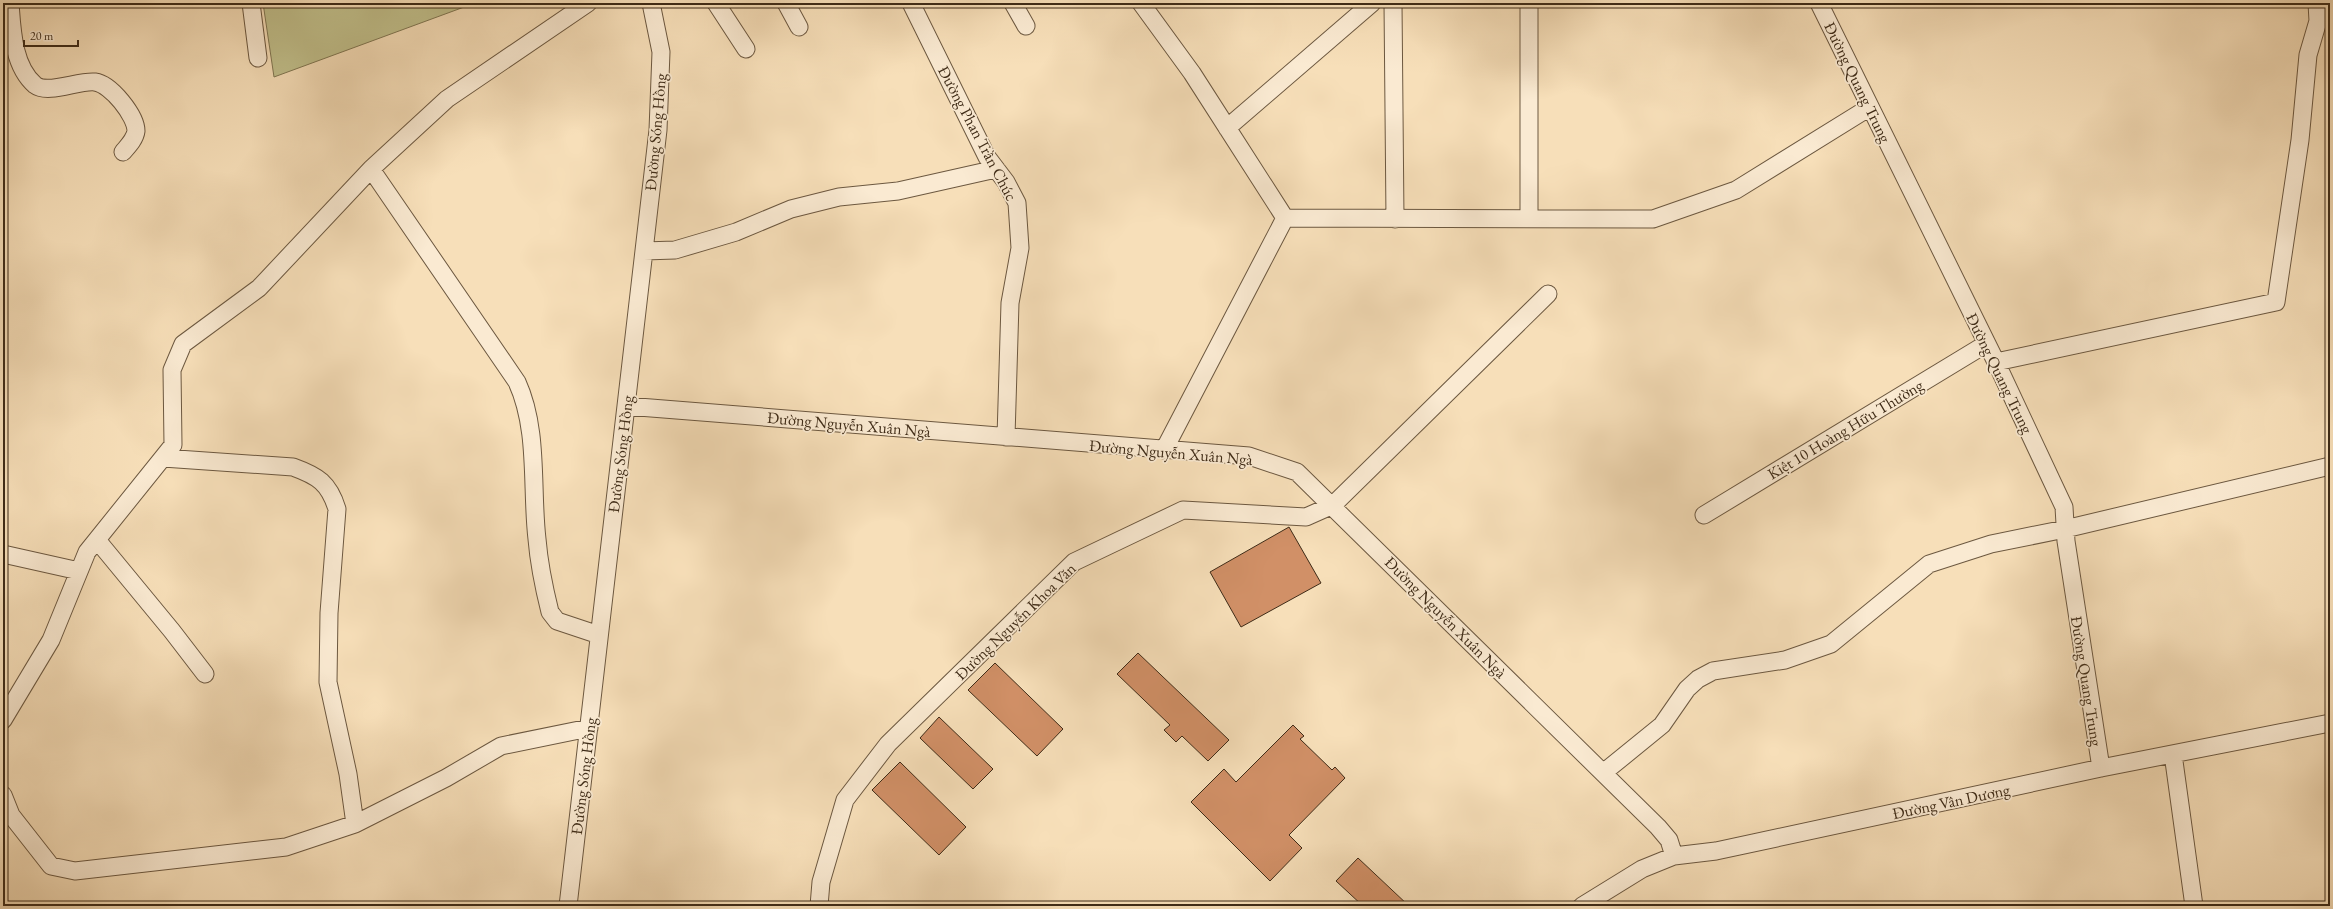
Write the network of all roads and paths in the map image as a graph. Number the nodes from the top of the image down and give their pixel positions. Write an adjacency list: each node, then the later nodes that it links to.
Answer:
1 (10, 3): 21 (street)
2 (251, 3): 18 (street)
3 (588, 3): 22 (street)
4 (651, 3): 27 (street, Đường Sóng Hồng)
5 (716, 3): 17 (street)
6 (786, 3): 16 (street)
7 (911, 3): 23 (street, Đường Phan Trần Chúc)
8 (1012, 3): 15 (street)
9 (1141, 3): 20 (street)
10 (1372, 3): 20 (street)
11 (1394, 3): 25 (street)
12 (1529, 3): 26 (street)
13 (1819, 3): 19 (street, Đường Quang Trung)
14 (2317, 3): 30 (street)
15 (1026, 26)
16 (799, 27)
17 (746, 49)
18 (258, 58)
19 (1870, 107): 26 (street); 29 (street, Đường Quang Trung)
20 (1227, 128): 24 (street)
21 (123, 152)
22 (371, 169): 34 (street); 42 (street)
23 (996, 169): 27 (street); 32 (street, Đường Phan Trần Chúc)
24 (1285, 218): 25 (street); 33 (street)
25 (1395, 219): 26 (street)
26 (1529, 219)
27 (644, 251): 31 (street, Đường Sóng Hồng)
28 (1548, 294): 36 (street)
29 (1986, 344): 30 (street, Đường Quang Trung); 37 (street, Kiệt 10 Hoàng Hữu Thường)
30 (1996, 362): 38 (street, Đường Quang Trung)
31 (626, 406): 32 (street, Đường Nguyễn Xuân Ngà); 42 (street, Đường Sóng Hồng)
32 (1006, 437): 33 (street, Đường Nguyễn Xuân Ngà)
33 (1164, 450): 36 (street, Đường Nguyễn Xuân Ngà)
34 (163, 458): 39 (street); 51 (street)
35 (2330, 466): 38 (street)
36 (1333, 505): 49 (street, Đường Nguyễn Xuân Ngà); 54 (street, Đường Nguyễn Khoa Văn)
37 (1704, 515)
38 (2065, 529): 48 (street, Đường Quang Trung); 49 (street)
39 (97, 540): 41 (street); 43 (street)
40 (3, 554): 41 (street)
41 (79, 571): 44 (street)
42 (599, 635): 46 (street, Đường Sóng Hồng)
43 (205, 674)
44 (3, 720)
45 (2330, 723): 47 (street, Đường Vân Dương)
46 (589, 728): 51 (street); 53 (street, Đường Sóng Hồng)
47 (2173, 754): 48 (street, Đường Vân Dương); 56 (street)
48 (2101, 768): 52 (street, Đường Vân Dương)
49 (1603, 773): 52 (street, Đường Nguyễn Xuân Ngà)
50 (3, 794): 51 (street)
51 (355, 824)
52 (1674, 856): 55 (street, Đường Vân Dương)
53 (568, 906)
54 (819, 906)
55 (1582, 906)
56 (2194, 906)

